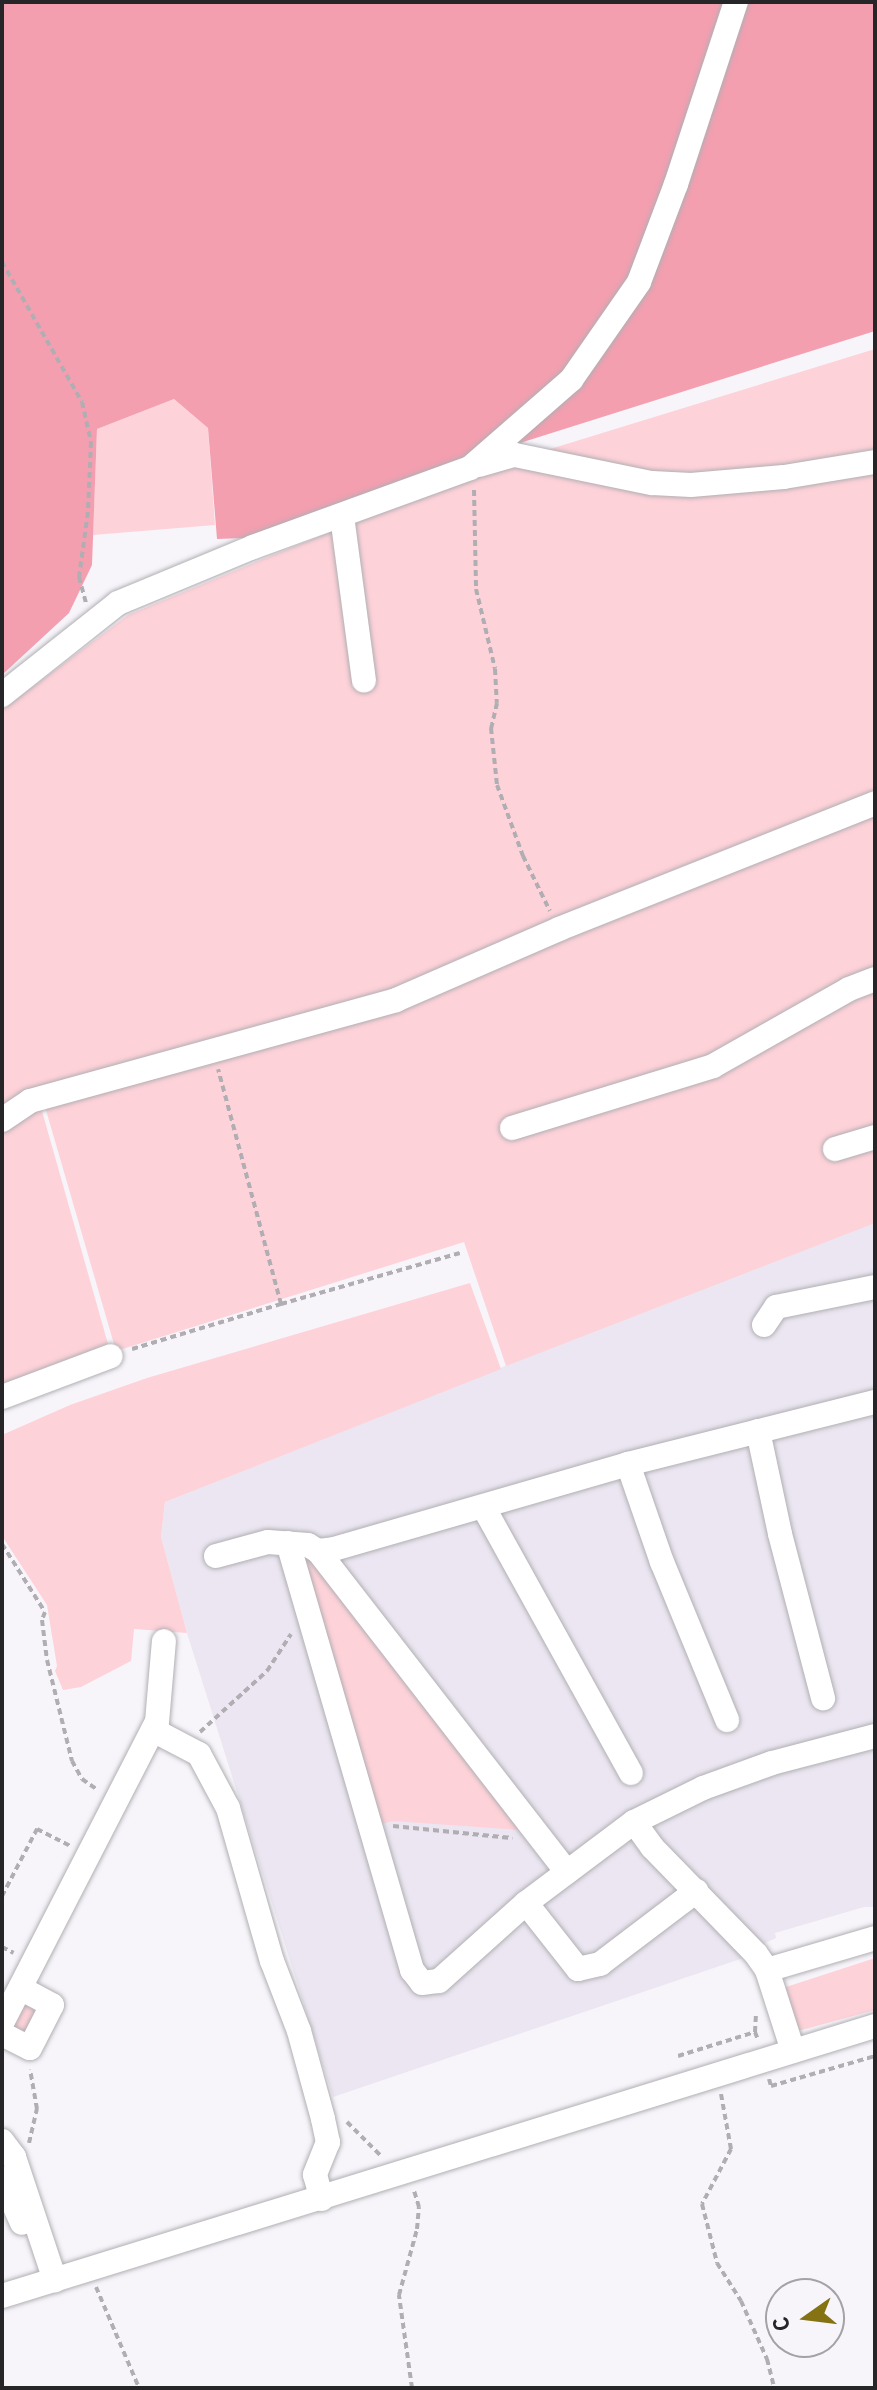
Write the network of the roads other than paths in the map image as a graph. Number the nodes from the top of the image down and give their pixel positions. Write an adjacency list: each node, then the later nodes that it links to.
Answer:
1 (736, 2): 3 (street)
2 (875, 462): 3 (street)
3 (470, 468): 4 (street)
4 (342, 516): 5 (street); 6 (street)
5 (364, 681)
6 (2, 695)
7 (875, 803): 9 (street)
8 (875, 979): 10 (street)
9 (2, 1120)
10 (512, 1128)
11 (875, 1137): 12 (street)
12 (835, 1149)
13 (875, 1287): 14 (street)
14 (764, 1325)
15 (111, 1356): 16 (street)
16 (2, 1397)
17 (875, 1402): 18 (street)
18 (758, 1431): 19 (street); 25 (street)
19 (628, 1464): 20 (street); 26 (street)
20 (484, 1508): 22 (street); 29 (street)
21 (288, 1543): 22 (street); 23 (street); 33 (street)
22 (318, 1551): 31 (street)
23 (216, 1556)
24 (164, 1641): 27 (street)
25 (823, 1698)
26 (727, 1720)
27 (153, 1730): 36 (street); 43 (street)
28 (875, 1736): 30 (street)
29 (631, 1773)
30 (634, 1822): 31 (street); 32 (street)
31 (567, 1872): 33 (street)
32 (696, 1891): 33 (street); 35 (street)
33 (526, 1903)
34 (875, 1938): 35 (street)
35 (767, 1970): 40 (street)
36 (20, 1988): 37 (street); 39 (street)
37 (2, 2023)
38 (875, 2026): 40 (street)
39 (2, 2034)
40 (793, 2051): 43 (street)
41 (2, 2141): 44 (street)
42 (5, 2192): 44 (street)
43 (322, 2199): 45 (street)
44 (42, 2239): 45 (street)
45 (55, 2280): 46 (street)
46 (2, 2296)

